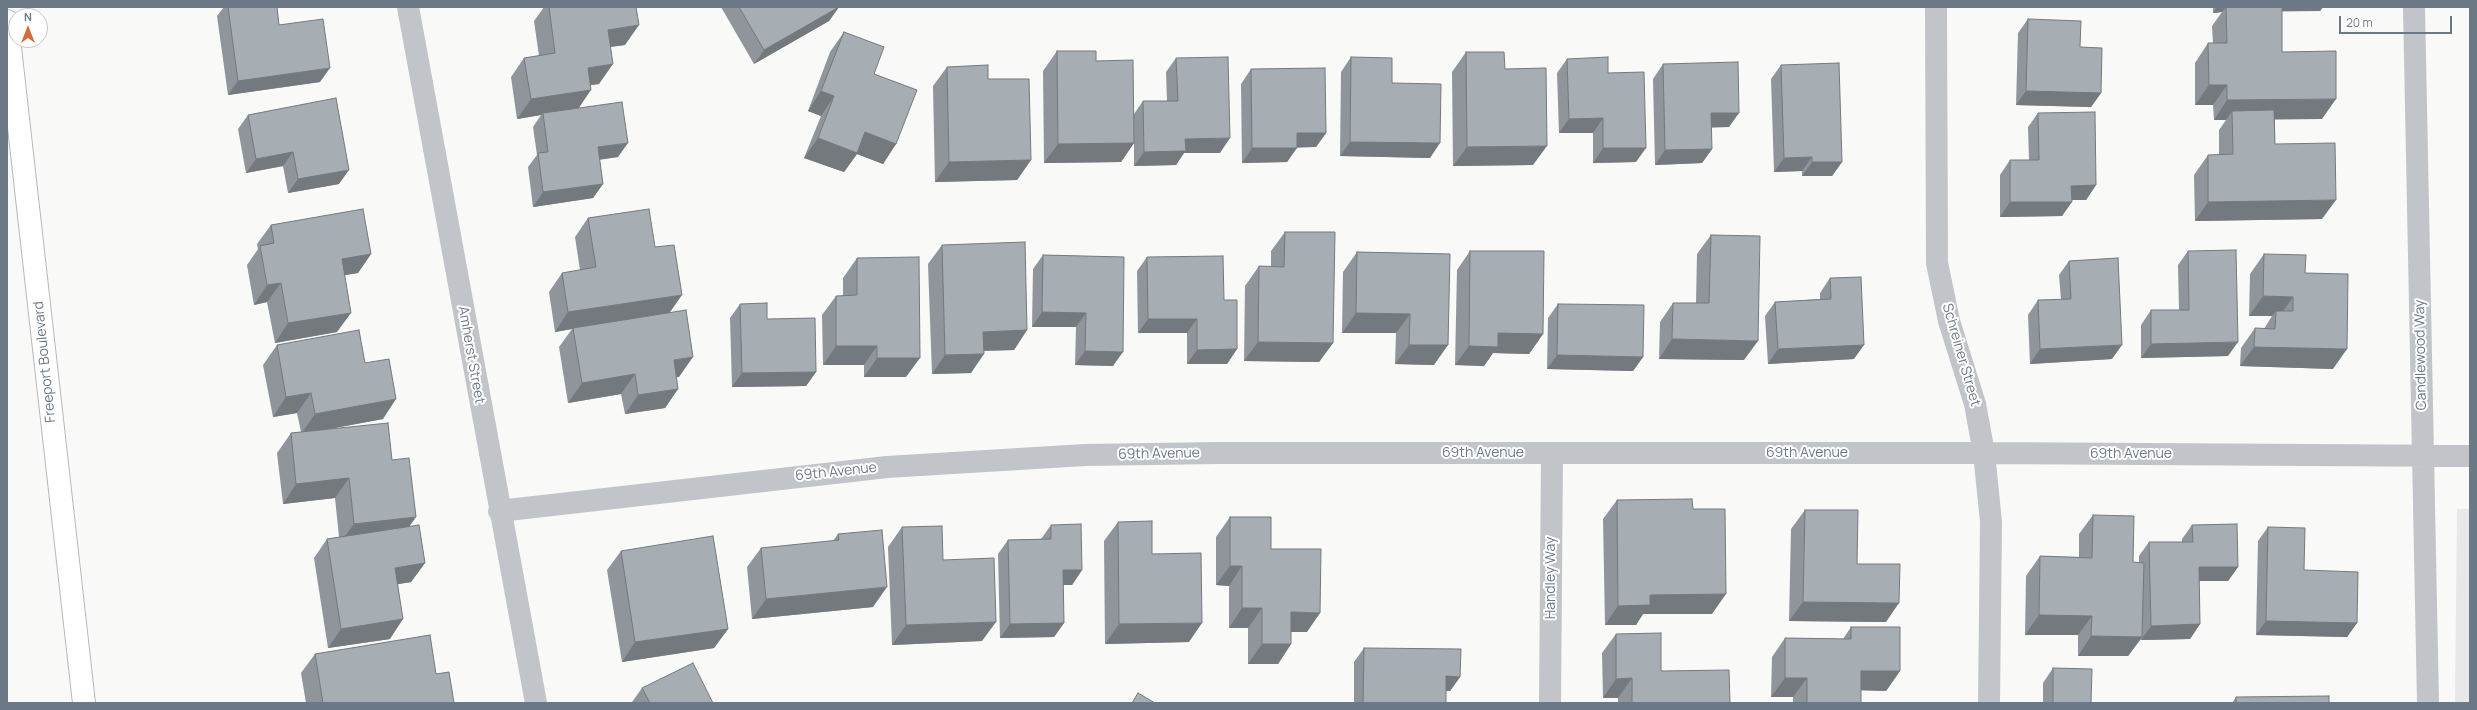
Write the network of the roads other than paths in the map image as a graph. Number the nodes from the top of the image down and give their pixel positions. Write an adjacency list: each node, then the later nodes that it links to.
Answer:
1 (408, 7): 9 (street, Amherst Street)
2 (1936, 7): 6 (street, Schreiner Street)
3 (2414, 7): 7 (street, Candlewood Way)
4 (7, 21): 10 (main road, Freeport Boulevard)
5 (1552, 453): 6 (street, 69th Avenue); 9 (street, 69th Avenue); 12 (street, Handley Way)
6 (1984, 453): 7 (street, 69th Avenue); 13 (street, Schreiner Street)
7 (2423, 456): 8 (street, 69th Avenue); 14 (street, Candlewood Way)
8 (2470, 456)
9 (499, 510): 11 (street, Amherst Street)
10 (84, 703)
11 (536, 703)
12 (1550, 703)
13 (1989, 703)
14 (2428, 703)

